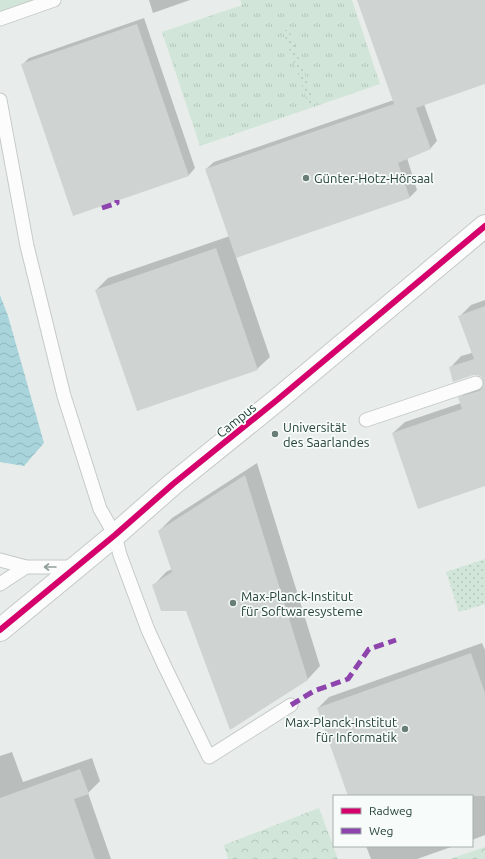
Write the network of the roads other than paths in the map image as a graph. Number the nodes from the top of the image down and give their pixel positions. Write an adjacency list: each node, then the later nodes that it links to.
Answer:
1 (54, 0): 2 (lane)
2 (0, 19)
3 (0, 100): 7 (lane)
4 (485, 226): 7 (street, Campus)
5 (476, 383): 6 (lane)
6 (366, 420)
7 (115, 535): 10 (street, Campus); 13 (lane)
8 (0, 560): 9 (lane)
9 (26, 567): 10 (lane, one-way to 9); 11 (lane)
10 (75, 567): 12 (street, Campus)
11 (0, 584)
12 (0, 630)
13 (291, 705)

